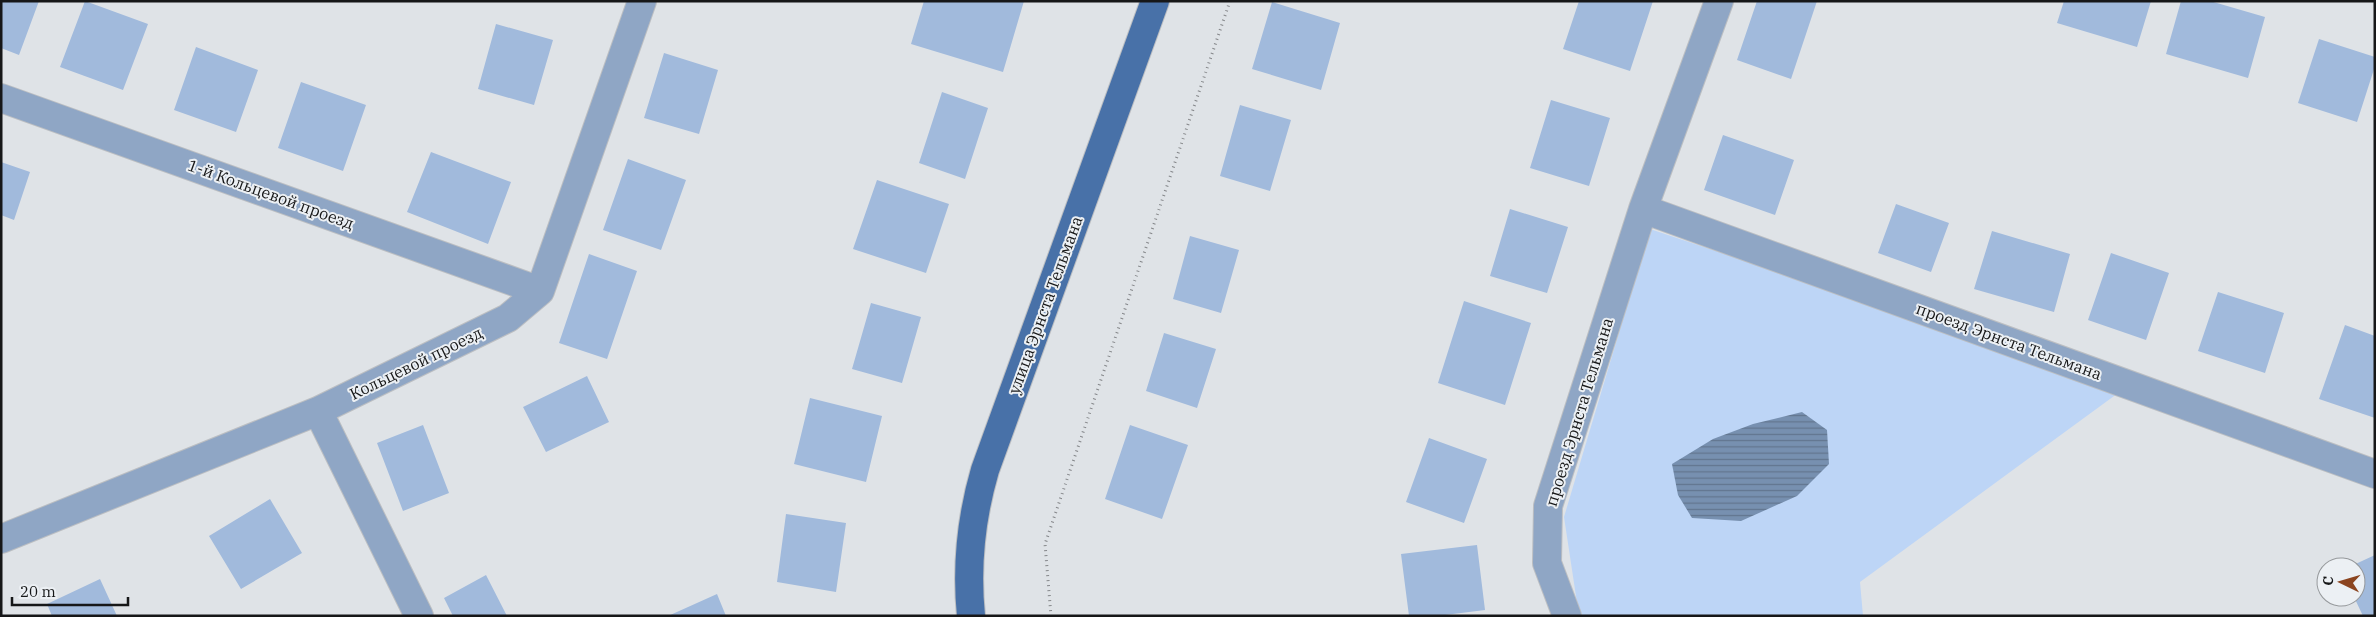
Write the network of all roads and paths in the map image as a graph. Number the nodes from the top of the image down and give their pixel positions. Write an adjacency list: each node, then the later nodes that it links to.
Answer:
1 (642, 1): 7 (street)
2 (1155, 1): 12 (main road, улица Эрнста Тельмана)
3 (1230, 1): 13 (path)
4 (1719, 1): 6 (street, проезд Эрнста Тельмана)
5 (1, 98): 7 (street, 1-й Кольцевой проезд)
6 (1643, 209): 9 (street, проезд Эрнста Тельмана); 14 (street, проезд Эрнста Тельмана)
7 (540, 291): 8 (street, Кольцевой проезд)
8 (318, 411): 10 (street, Кольцевой проезд); 11 (street)
9 (2375, 474)
10 (1, 539)
11 (420, 616)
12 (971, 616)
13 (1051, 616)
14 (1567, 616)

